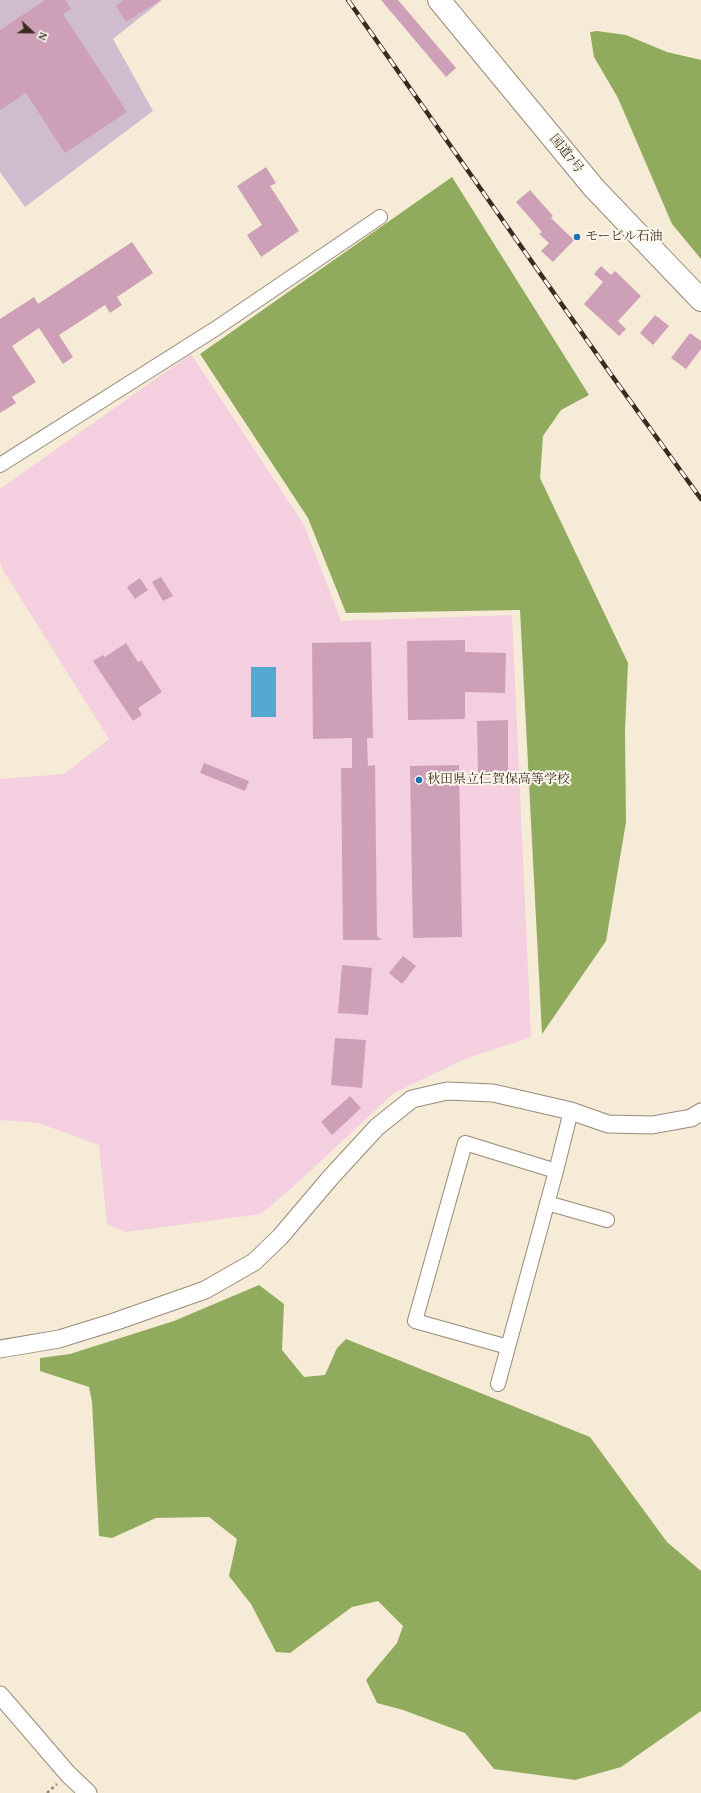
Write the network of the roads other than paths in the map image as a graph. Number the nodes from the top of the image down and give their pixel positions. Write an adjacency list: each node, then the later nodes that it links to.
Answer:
1 (439, 0): 3 (highway, 国道7号)
2 (380, 217): 4 (street)
3 (701, 300)
4 (0, 465)
5 (571, 1111): 6 (street); 7 (street); 11 (street)
6 (701, 1112)
7 (556, 1171): 8 (street); 10 (street)
8 (547, 1203): 9 (street); 10 (street)
9 (607, 1220)
10 (508, 1347): 12 (street)
11 (0, 1349)
12 (498, 1384)
13 (0, 1695): 14 (street)
14 (88, 1793)

